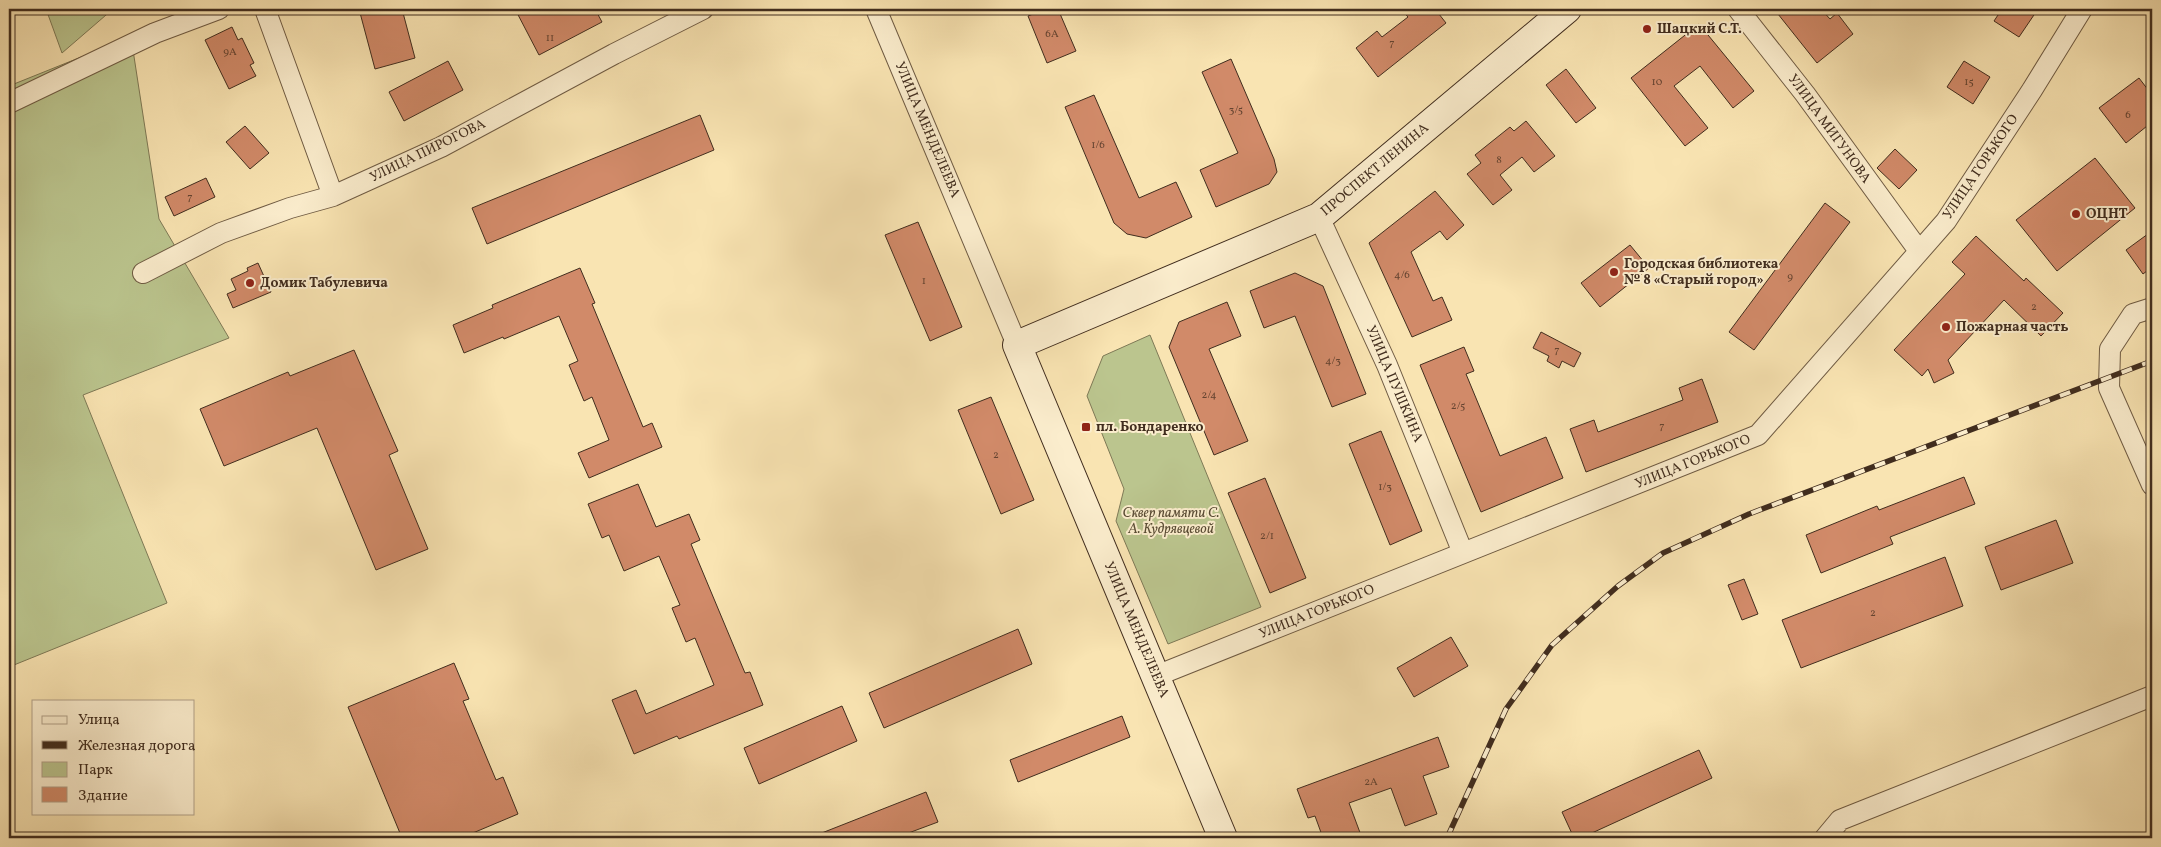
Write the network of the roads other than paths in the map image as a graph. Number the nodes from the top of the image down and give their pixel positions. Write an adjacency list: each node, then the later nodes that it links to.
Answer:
1 (219, 9): 8 (street)
2 (265, 9): 9 (street)
3 (703, 9): 9 (street, УЛИЦА ПИРОГОВА)
4 (876, 9): 14 (street, УЛИЦА МЕНДЕЛЕЕВА)
5 (1567, 9): 10 (main road, ПРОСПЕКТ ЛЕНИНА)
6 (1738, 9): 11 (street, УЛИЦА МИГУНОВА)
7 (2082, 9): 11 (street, УЛИЦА ГОРЬКОГО)
8 (9, 102)
9 (332, 196): 12 (street, УЛИЦА ПИРОГОВА)
10 (1319, 217): 14 (main road, ПРОСПЕКТ ЛЕНИНА); 16 (street, УЛИЦА ПУШКИНА)
11 (1919, 251): 16 (street, УЛИЦА ГОРЬКОГО)
12 (143, 273)
13 (2152, 308): 15 (street)
14 (1017, 345): 17 (main road, УЛИЦА МЕНДЕЛЕЕВА)
15 (2152, 485)
16 (1464, 553): 17 (street, УЛИЦА ГОРЬКОГО)
17 (1156, 676): 19 (main road, УЛИЦА МЕНДЕЛЕЕВА)
18 (2152, 696): 20 (street)
19 (1223, 838)
20 (1825, 838)

